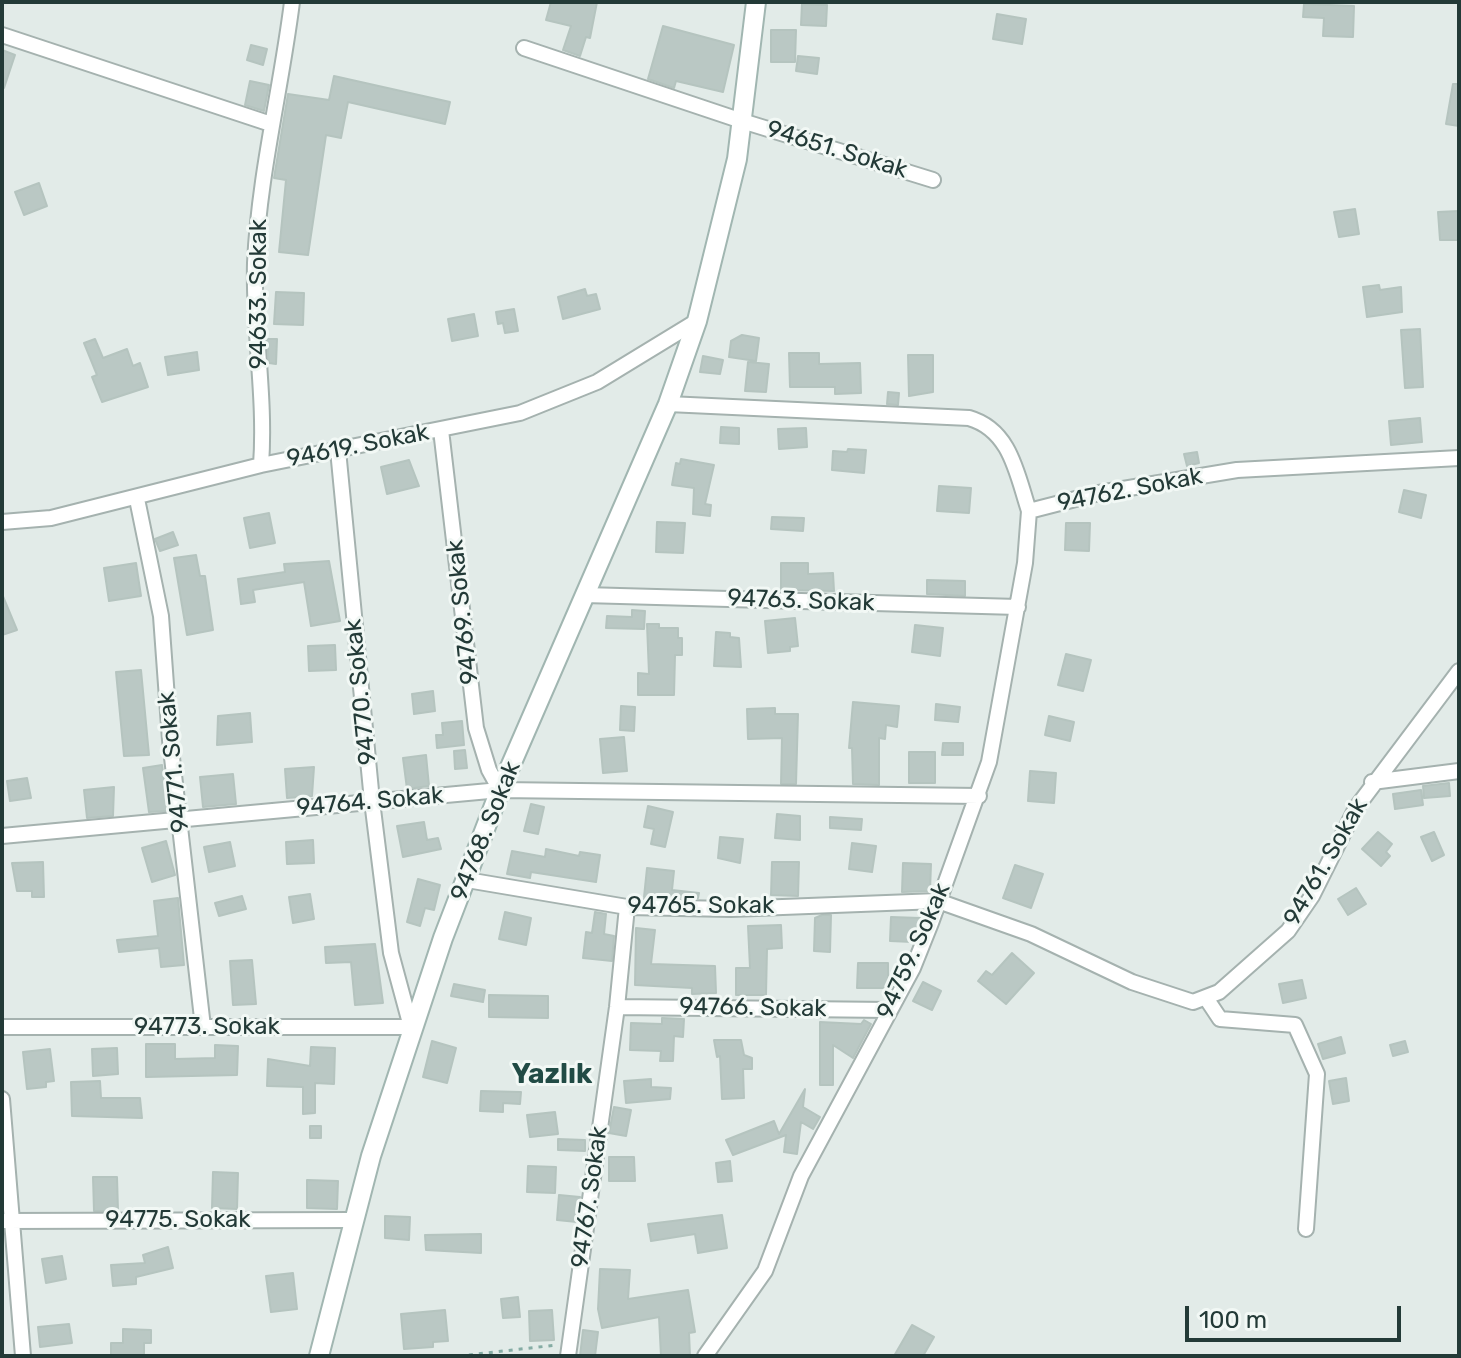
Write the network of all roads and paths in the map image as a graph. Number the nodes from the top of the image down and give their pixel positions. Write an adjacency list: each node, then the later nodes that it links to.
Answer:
1 (292, 2): 6 (street, 94633. Sokak)
2 (756, 2): 5 (street, 94768. Sokak)
3 (2, 35): 6 (street)
4 (524, 48): 5 (street, 94651. Sokak)
5 (742, 121): 7 (street, 94651. Sokak); 8 (street, 94768. Sokak)
6 (271, 124): 13 (street, 94633. Sokak)
7 (933, 180)
8 (697, 321): 9 (street, 94768. Sokak); 10 (street, 94619. Sokak)
9 (668, 404): 15 (street, 94762. Sokak); 17 (street, 94768. Sokak)
10 (441, 430): 11 (street, 94619. Sokak); 22 (street, 94769. Sokak)
11 (338, 450): 13 (street, 94619. Sokak); 24 (street, 94770. Sokak)
12 (1459, 458): 15 (street, 94762. Sokak)
13 (261, 465): 14 (street, 94619. Sokak)
14 (137, 499): 16 (street, 94619. Sokak); 25 (street, 94771. Sokak)
15 (1029, 511): 18 (street, 94759. Sokak)
16 (2, 522)
17 (584, 595): 18 (street, 94763. Sokak); 22 (street, 94768. Sokak)
18 (1018, 607): 23 (street, 94759. Sokak)
19 (1459, 671): 21 (street, 94761. Sokak)
20 (1459, 771): 21 (street)
21 (1372, 782): 30 (street, 94761. Sokak)
22 (500, 790): 23 (street, 94764. Sokak); 24 (street, 94764. Sokak); 27 (street, 94768. Sokak)
23 (979, 796): 28 (street, 94759. Sokak)
24 (372, 801): 25 (street, 94764. Sokak); 35 (street, 94770. Sokak)
25 (180, 819): 26 (street, 94764. Sokak); 34 (street, 94771. Sokak)
26 (2, 836)
27 (467, 880): 29 (street, 94765. Sokak); 35 (street, 94768. Sokak)
28 (938, 901): 29 (street, 94765. Sokak); 30 (street); 32 (street, 94759. Sokak)
29 (627, 907): 31 (street, 94767. Sokak)
30 (1206, 998): 39 (street)
31 (617, 1007): 32 (street, 94766. Sokak); 40 (street, 94767. Sokak)
32 (889, 1010): 44 (street, 94759. Sokak)
33 (2, 1027): 34 (street, 94773. Sokak)
34 (203, 1027): 35 (street, 94773. Sokak)
35 (411, 1027): 37 (street, 94768. Sokak)
36 (2, 1099): 38 (street)
37 (354, 1220): 38 (street, 94775. Sokak); 42 (street, 94768. Sokak)
38 (7, 1221): 41 (street)
39 (1306, 1229)
40 (568, 1350): 43 (path)
41 (23, 1356)
42 (319, 1356)
43 (459, 1356)
44 (705, 1356)

